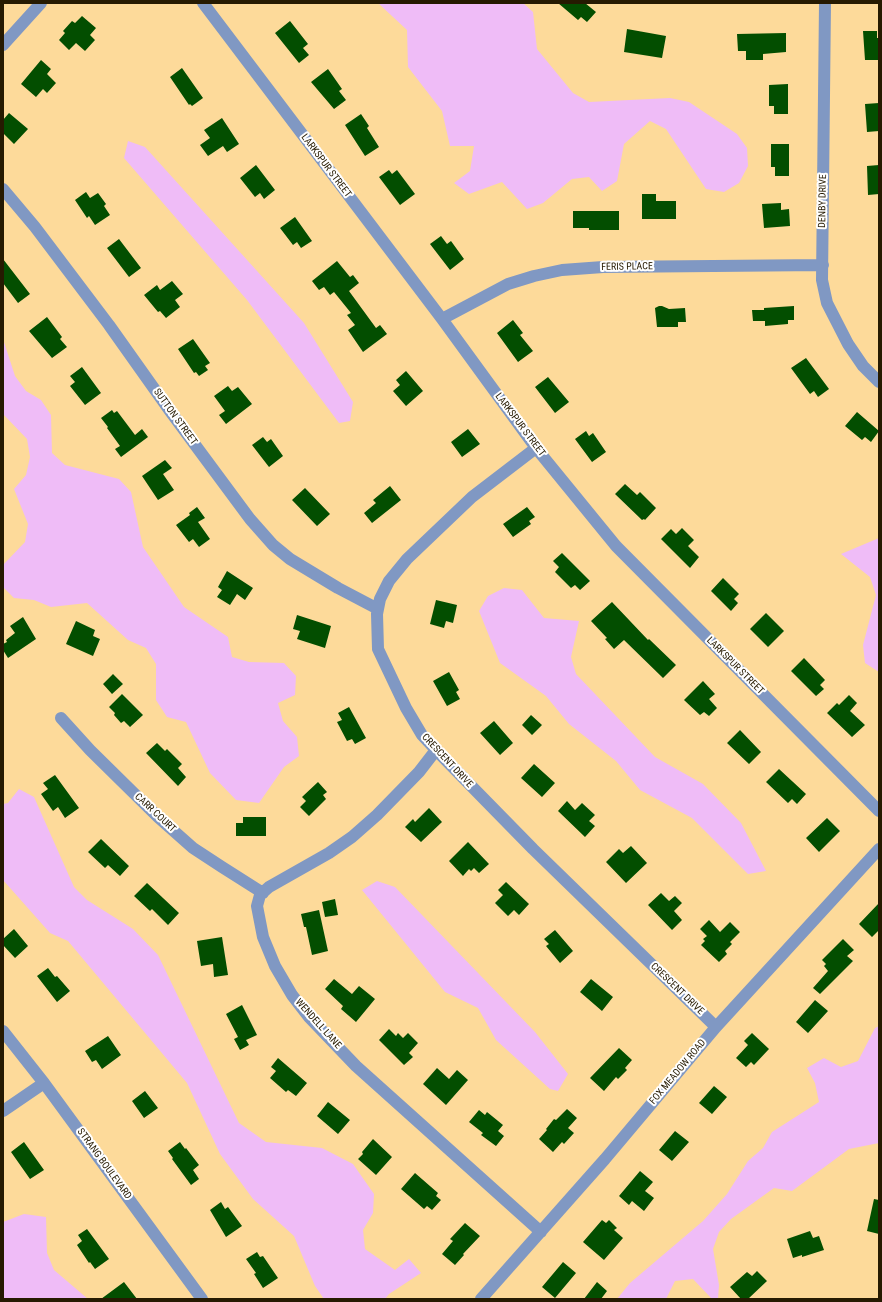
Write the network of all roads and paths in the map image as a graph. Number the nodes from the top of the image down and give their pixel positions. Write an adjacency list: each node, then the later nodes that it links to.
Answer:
1 (40, 3): 4 (street)
2 (203, 3): 7 (street, LARKSPUR STREET)
3 (825, 3): 6 (street, DENBY DRIVE)
4 (3, 45)
5 (3, 190): 10 (street, SUTTON STREET)
6 (822, 265): 7 (street, FERIS PLACE); 8 (street, DENBY DRIVE)
7 (442, 319): 9 (street, LARKSPUR STREET)
8 (879, 382)
9 (536, 448): 10 (street, CRESCENT DRIVE); 13 (street, LARKSPUR STREET)
10 (378, 609): 12 (street, CRESCENT DRIVE)
11 (61, 718): 15 (street, CARR COURT)
12 (436, 750): 15 (street); 16 (street, CRESCENT DRIVE)
13 (879, 811)
14 (879, 849): 16 (street, FOX MEADOW ROAD)
15 (263, 892): 20 (street, WENDELL LANE)
16 (716, 1027): 20 (street, FOX MEADOW ROAD)
17 (3, 1031): 18 (street, STRANG BOULEVARD)
18 (44, 1083): 19 (street); 21 (street, STRANG BOULEVARD)
19 (3, 1111)
20 (541, 1232): 22 (street, FOX MEADOW ROAD)
21 (202, 1299)
22 (481, 1299)

